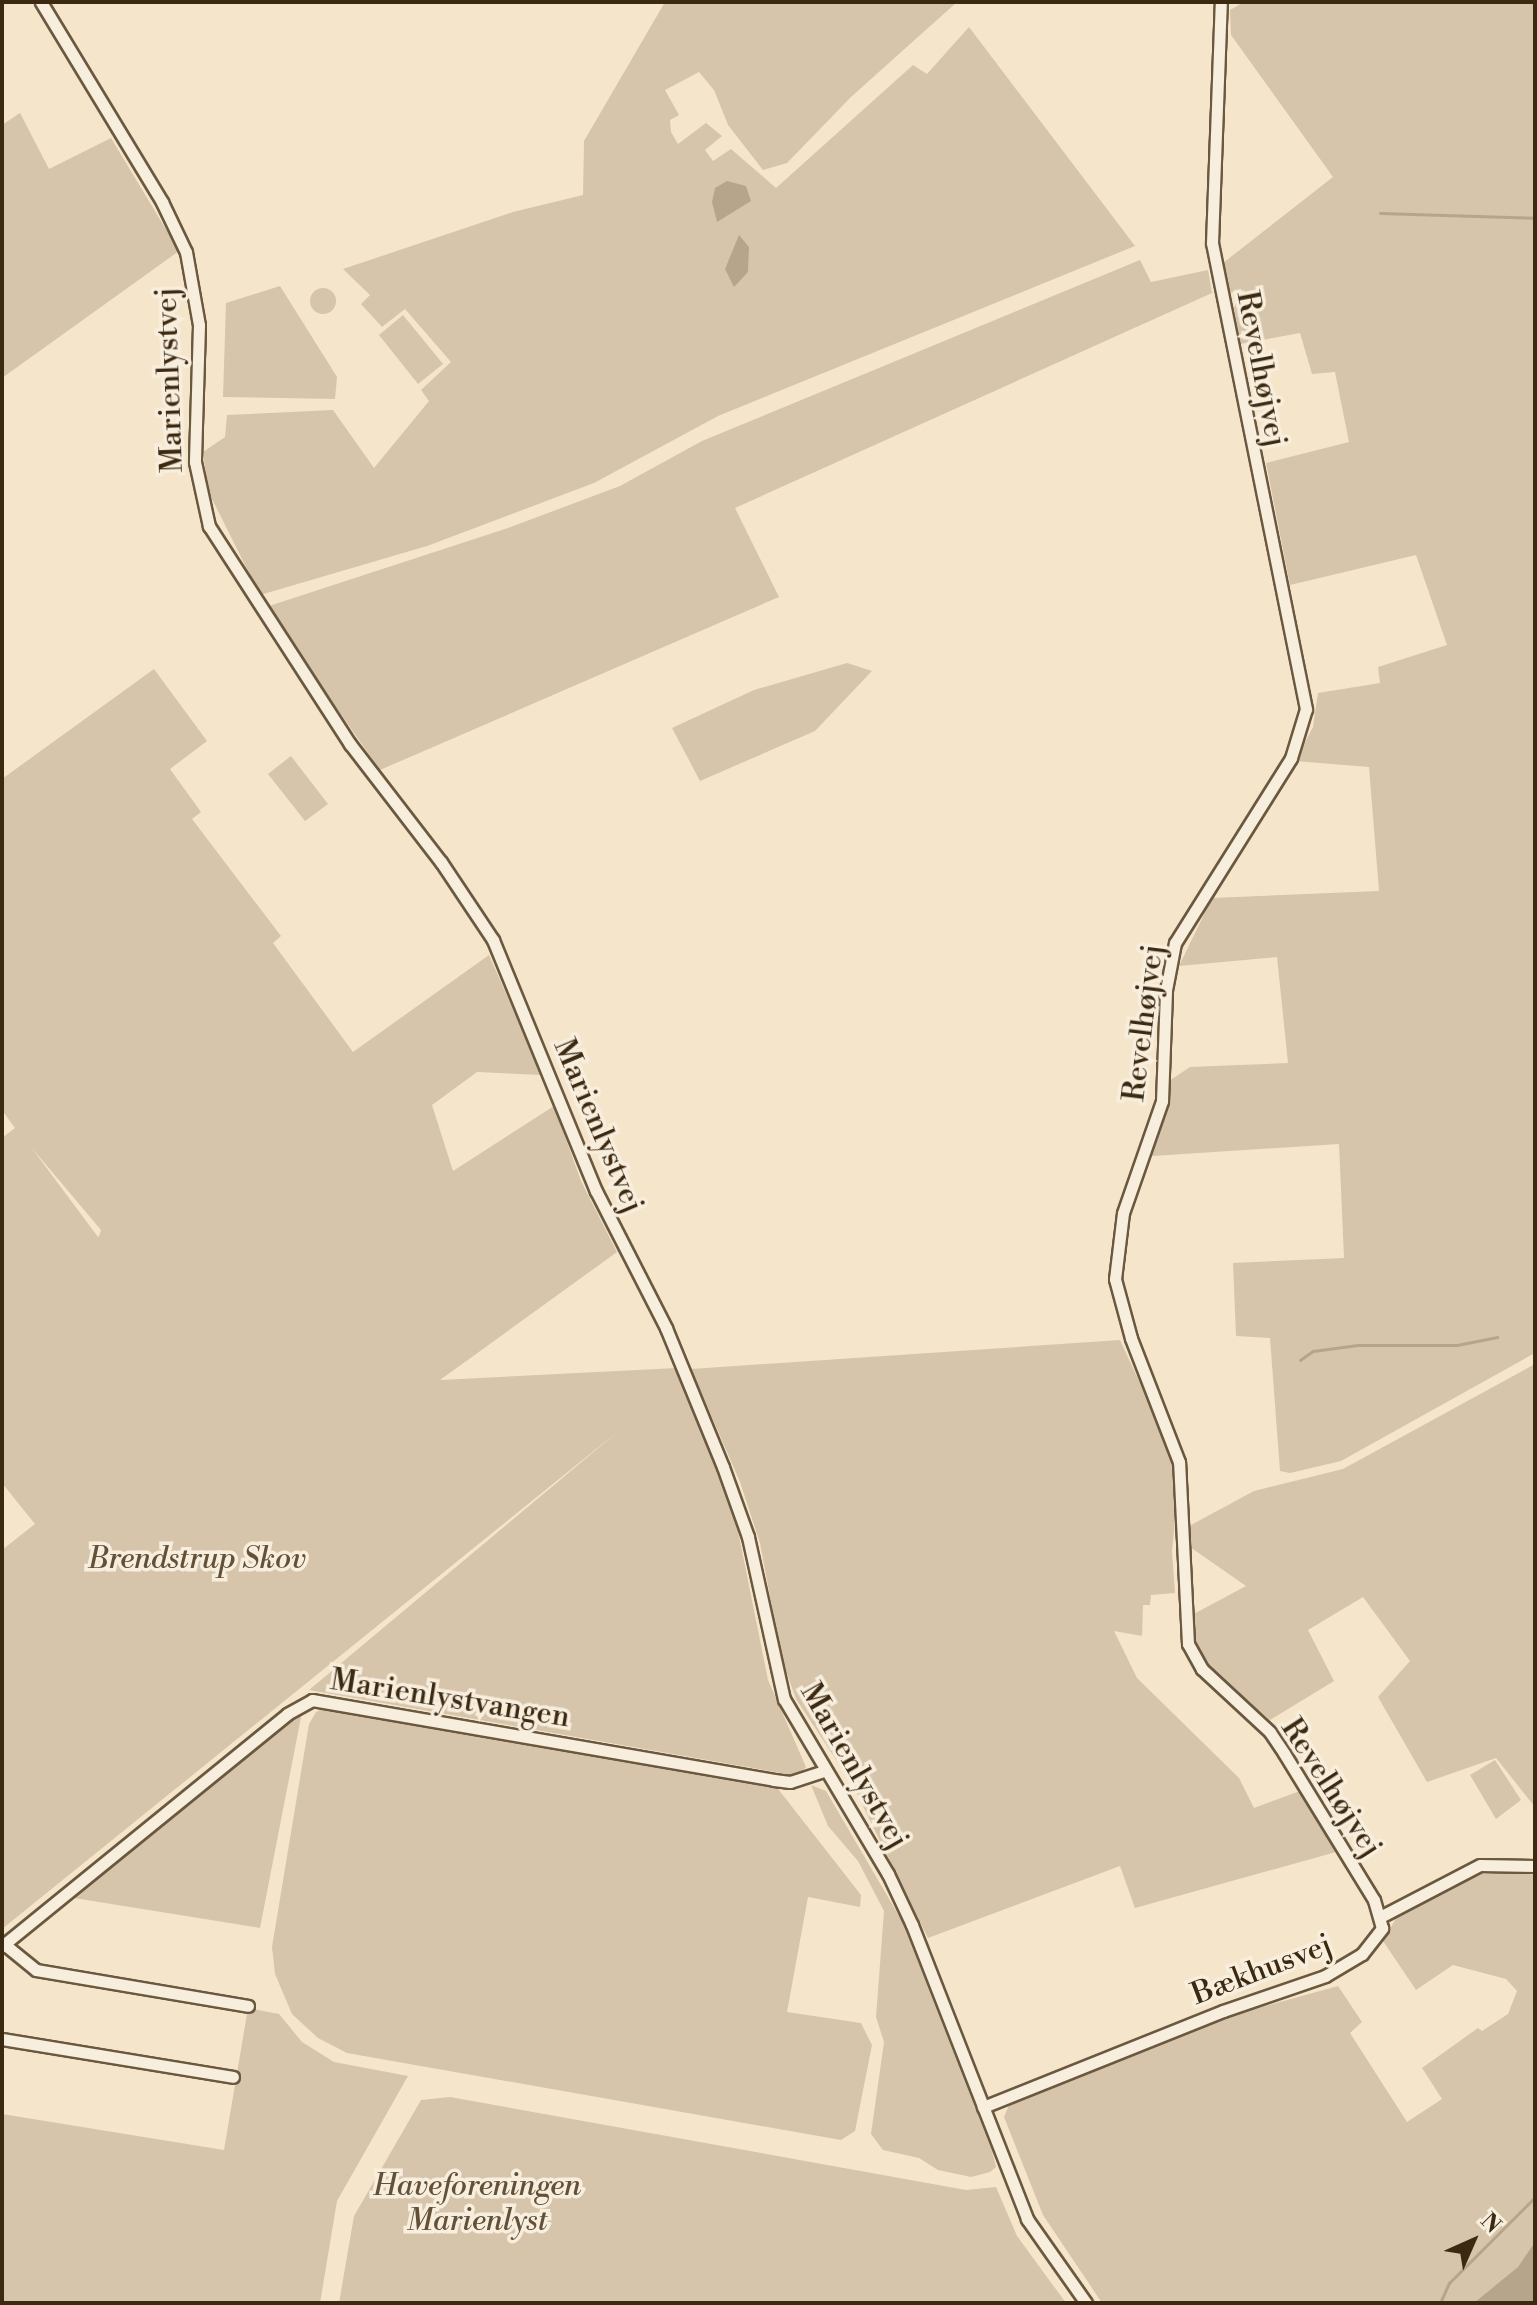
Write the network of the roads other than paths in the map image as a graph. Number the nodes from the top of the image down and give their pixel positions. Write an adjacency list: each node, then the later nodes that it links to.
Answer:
1 (41, 2): 3 (street, Marienlystvej)
2 (1221, 2): 5 (street, Revelhøjvej)
3 (824, 1771): 6 (street, Marienlystvangen); 10 (street, Marienlystvej)
4 (1535, 1866): 5 (street)
5 (1382, 1916): 10 (street, Bækhusvej)
6 (3, 1945): 7 (street, Marienlystvangen)
7 (248, 2006)
8 (2, 2039): 9 (street)
9 (233, 2077)
10 (983, 2107): 11 (street, Marienlystvej)
11 (1086, 2303)

